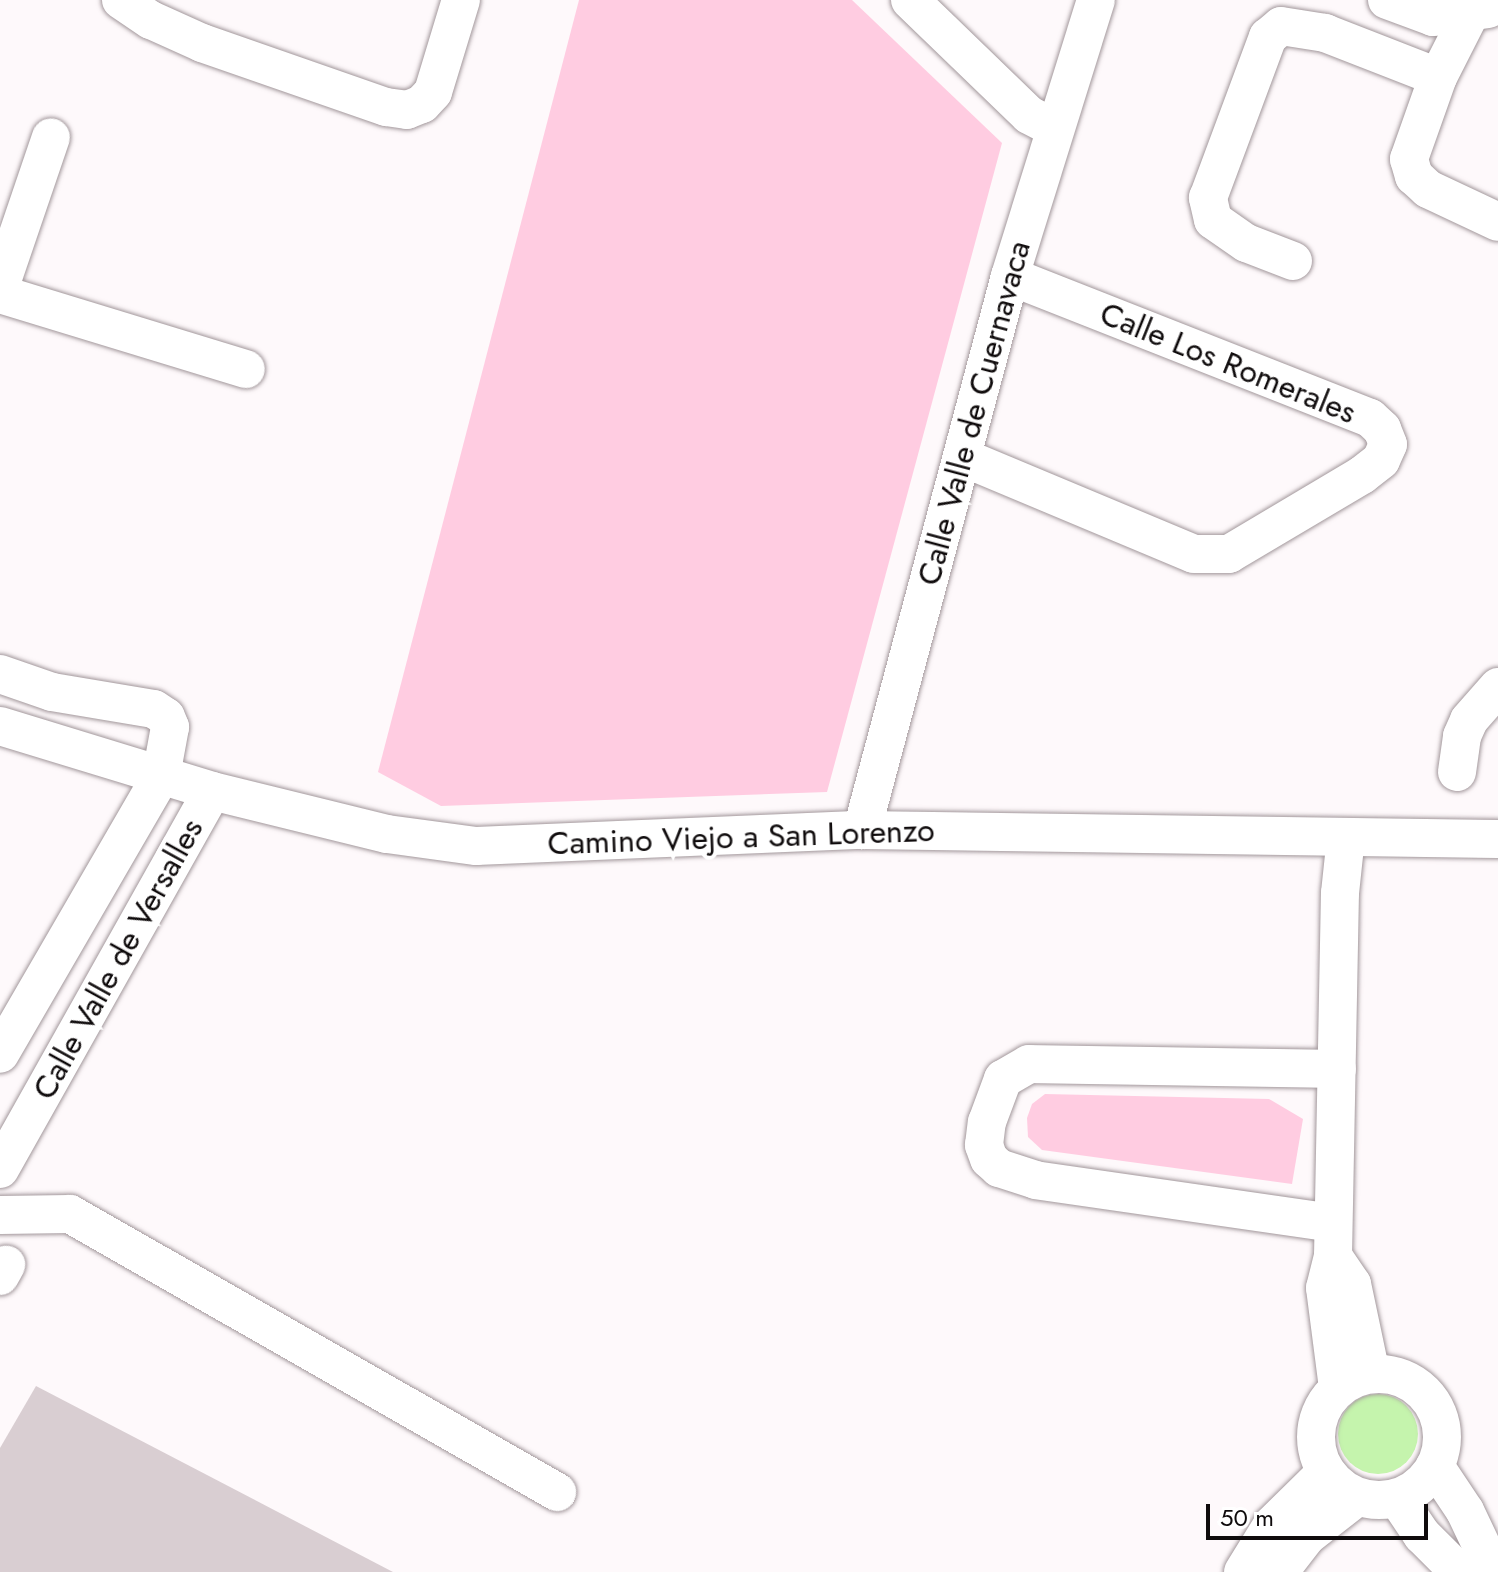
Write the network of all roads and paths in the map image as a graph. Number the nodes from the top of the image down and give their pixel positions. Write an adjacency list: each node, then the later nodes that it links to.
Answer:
1 (121, 0): 2 (street)
2 (461, 0)
3 (910, 0): 8 (street)
4 (1096, 0): 8 (street, Calle Valle de Cuernavaca)
5 (1387, 0): 6 (street)
6 (1489, 6): 7 (street)
7 (1441, 92): 10 (street); 11 (street)
8 (1054, 128): 12 (street, Calle Valle de Cuernavaca)
9 (51, 137): 13 (street)
10 (1498, 222)
11 (1293, 261)
12 (1010, 276): 16 (street, Calle Valle de Cuernavaca); 16 (street, Calle Los Romerales)
13 (0, 287)
14 (0, 294): 15 (street)
15 (246, 369)
16 (962, 457): 23 (street, Calle Valle de Cuernavaca)
17 (0, 674): 21 (street, Calle Valle de Versalles)
18 (1498, 687): 20 (street)
19 (0, 726): 21 (street, Camino Viejo a San Lorenzo)
20 (1457, 772)
21 (161, 776): 22 (street, Camino Viejo a San Lorenzo); 26 (street, Calle Valle de Versalles)
22 (212, 791): 23 (street, Camino Viejo a San Lorenzo); 28 (street, Calle Valle de Versalles)
23 (862, 830): 24 (street, Camino Viejo a San Lorenzo)
24 (1346, 837): 25 (street, Camino Viejo a San Lorenzo); 27 (street)
25 (1498, 839)
26 (0, 1054)
27 (1337, 1069): 30 (street); 30 (street)
28 (0, 1169)
29 (0, 1215): 34 (street)
30 (1333, 1240): 31 (street)
31 (1355, 1381): 32 (street); 33 (street)
32 (1435, 1466): 36 (street); 40 (street)
33 (1326, 1472): 35 (street); 37 (street)
34 (557, 1492)
35 (1357, 1497): 36 (street); 38 (street)
36 (1397, 1498): 39 (street)
37 (1243, 1572)
38 (1279, 1572)
39 (1459, 1572)
40 (1494, 1572)

